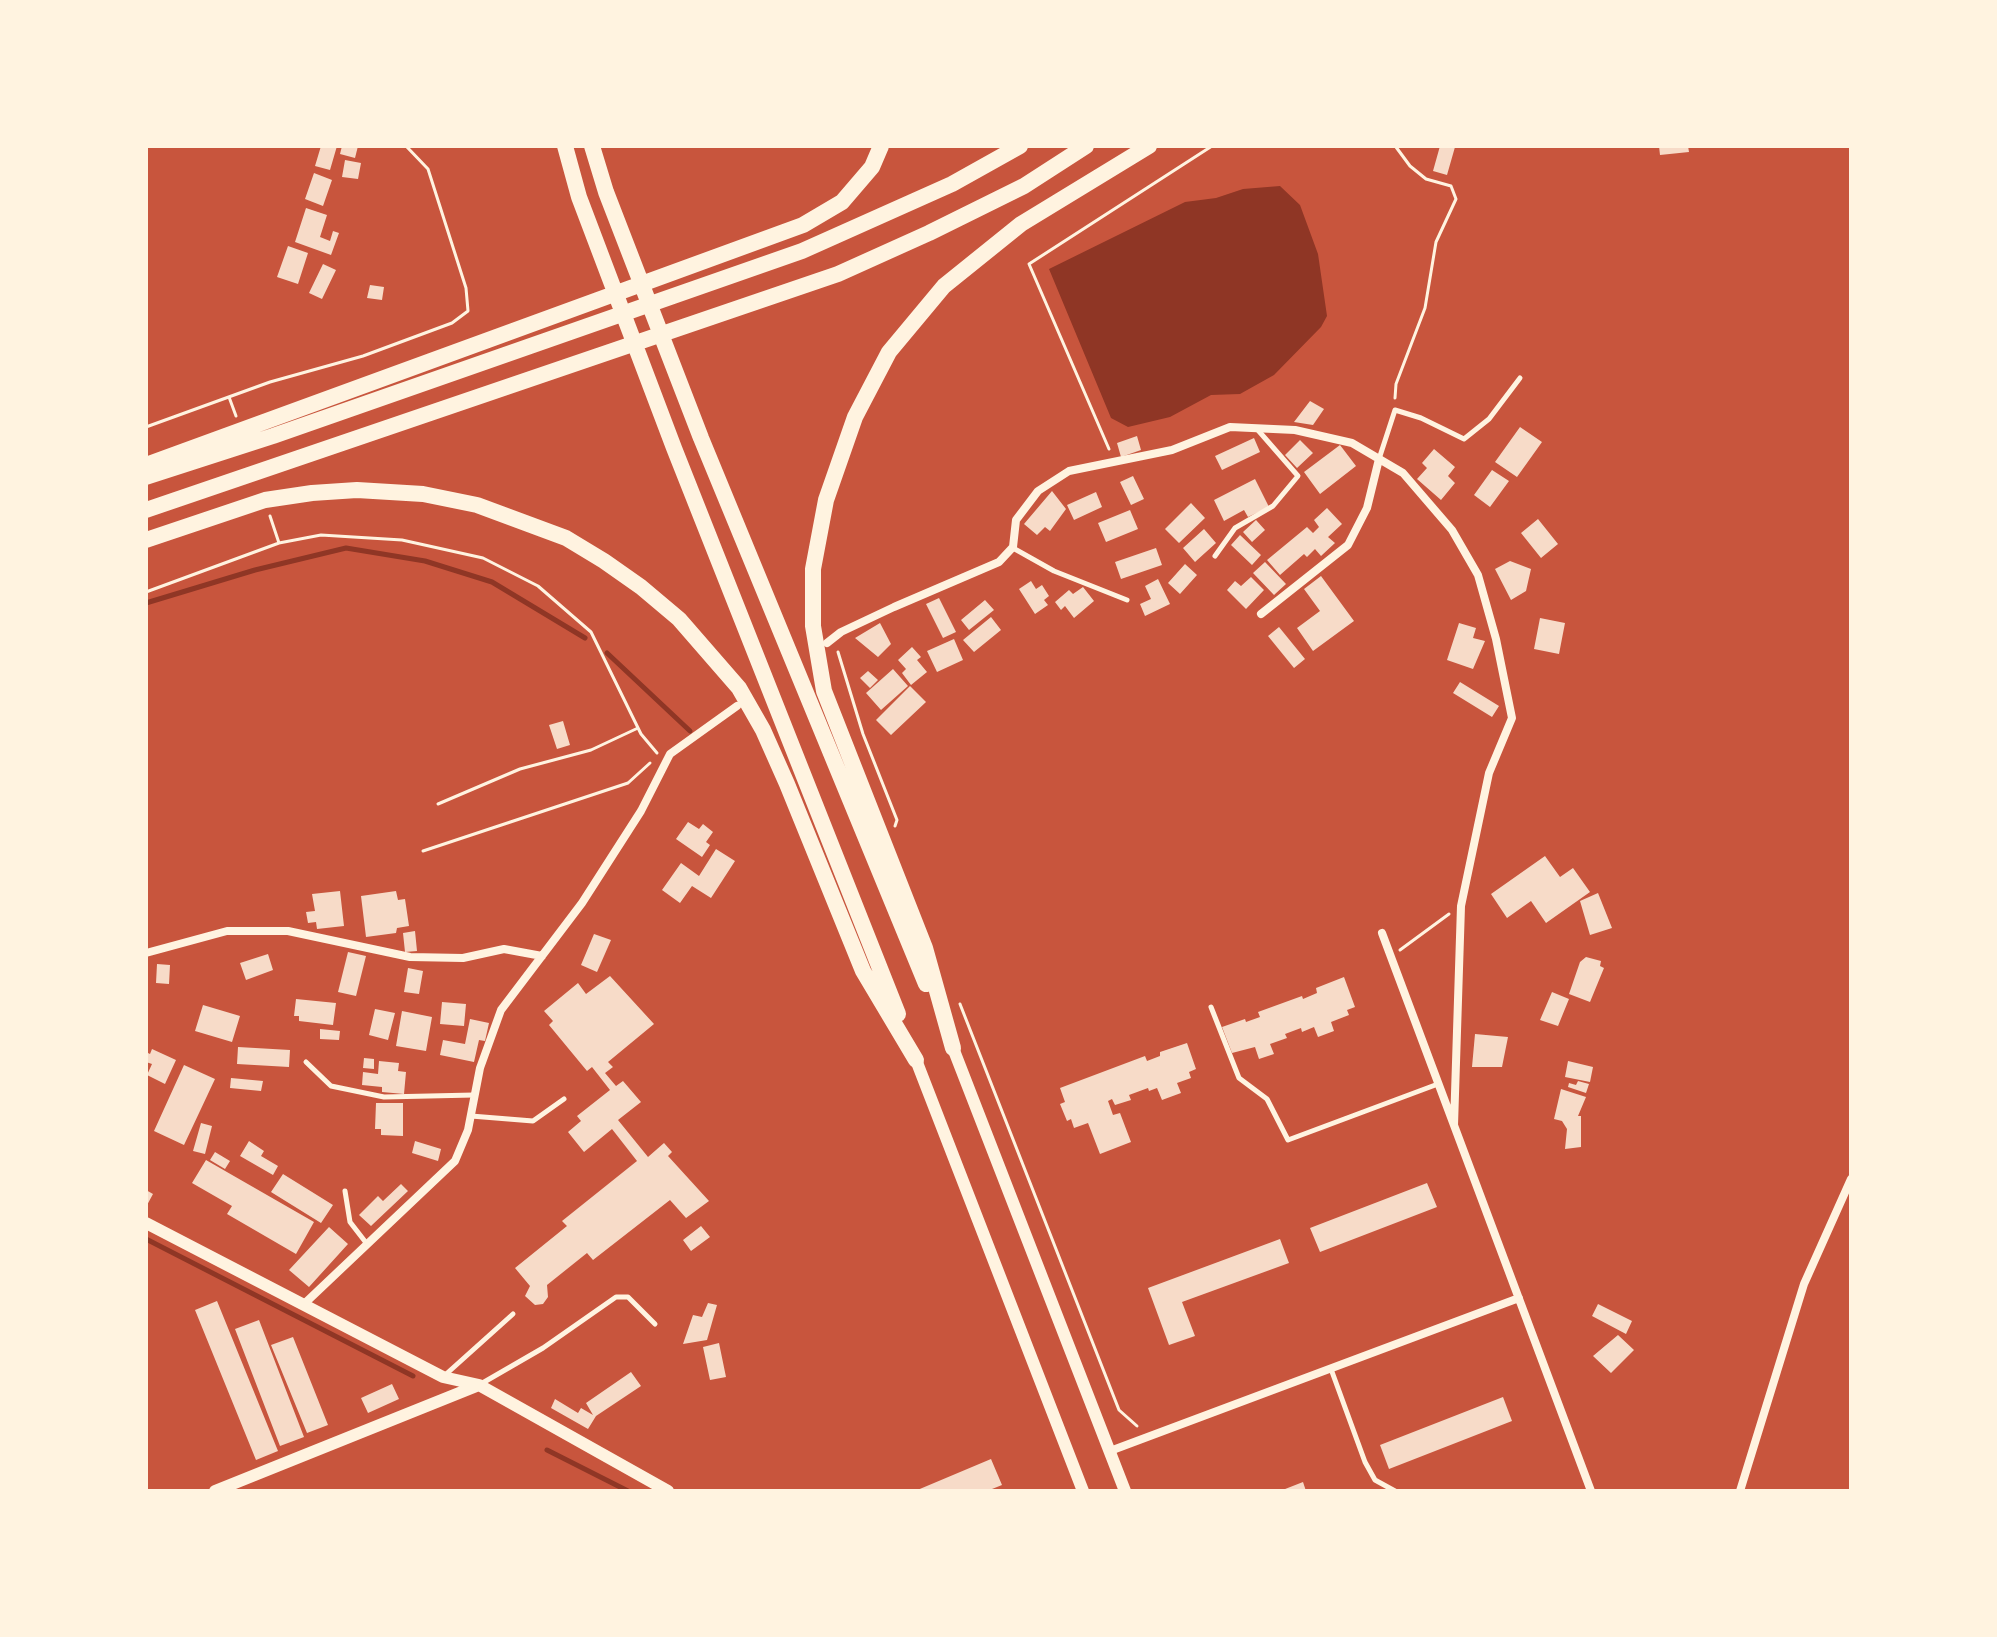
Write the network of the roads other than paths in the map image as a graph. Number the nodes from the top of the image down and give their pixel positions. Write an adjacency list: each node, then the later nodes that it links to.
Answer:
1 (565, 146): 25 (highway)
2 (592, 146): 24 (highway)
3 (881, 146): 10 (highway)
4 (1020, 146): 11 (highway)
5 (1086, 146): 12 (highway)
6 (1149, 146): 24 (highway)
7 (1520, 378): 9 (lane)
8 (1256, 428): 9 (street); 14 (street); 15 (lane)
9 (1379, 459): 17 (street); 31 (street)
10 (146, 465)
11 (146, 477)
12 (146, 510)
13 (146, 540): 25 (highway)
14 (1013, 547): 16 (lane); 18 (street)
15 (1215, 556)
16 (1127, 600)
17 (1261, 614)
18 (827, 643)
19 (737, 706): 22 (street)
20 (1382, 933): 27 (street)
21 (146, 953): 22 (street)
22 (542, 956): 28 (street)
23 (1211, 1007): 27 (lane)
24 (953, 1048): 43 (street)
25 (916, 1060): 46 (street)
26 (306, 1062): 28 (lane)
27 (1438, 1084): 31 (street)
28 (475, 1095): 30 (street)
29 (564, 1099): 30 (lane)
30 (471, 1116): 35 (street)
31 (1454, 1125): 36 (street)
32 (1851, 1179): 50 (street)
33 (345, 1191): 35 (lane)
34 (146, 1223): 37 (street)
35 (367, 1244): 37 (street)
36 (1519, 1298): 40 (street); 49 (street)
37 (303, 1305): 41 (street)
38 (513, 1314): 41 (lane)
39 (655, 1324): 42 (lane)
40 (1331, 1369): 43 (street); 48 (lane)
41 (443, 1377): 42 (street)
42 (479, 1385): 44 (street); 45 (street)
43 (1110, 1451): 47 (street)
44 (215, 1491)
45 (668, 1491)
46 (1083, 1491)
47 (1125, 1491)
48 (1395, 1491)
49 (1591, 1491)
50 (1740, 1491)

